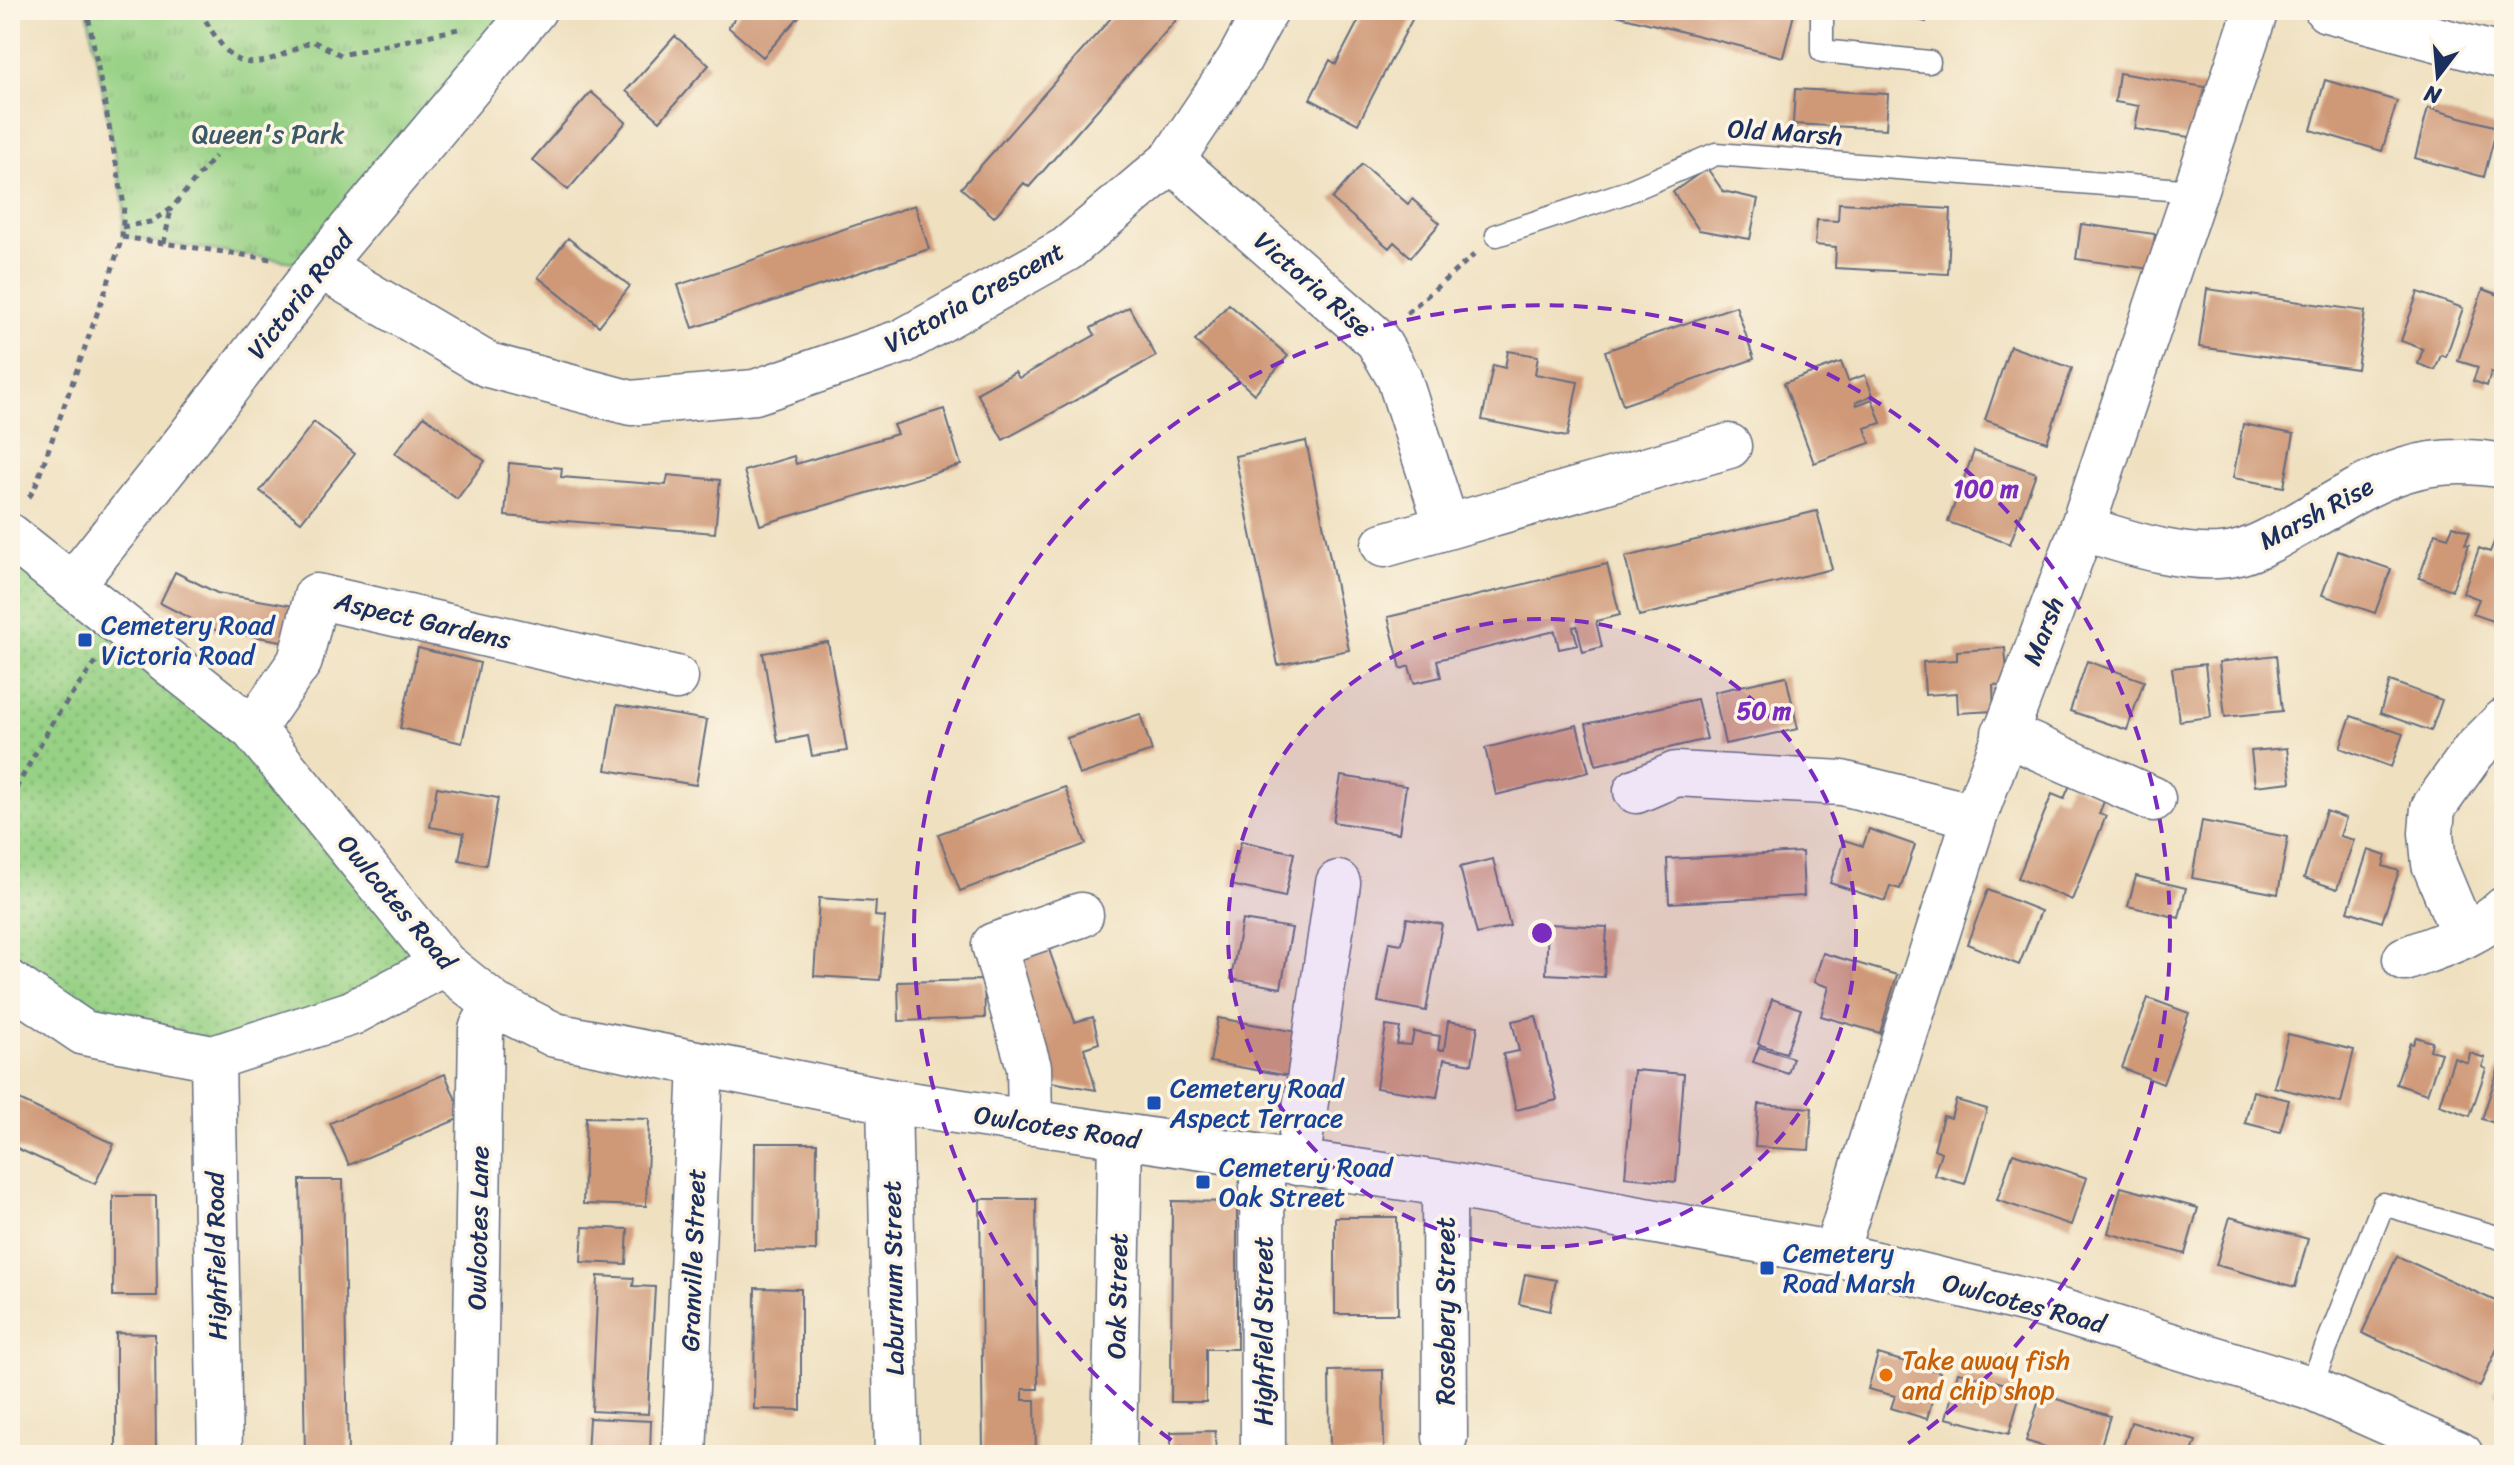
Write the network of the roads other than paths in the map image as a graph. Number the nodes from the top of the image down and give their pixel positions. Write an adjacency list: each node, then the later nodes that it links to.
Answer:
1 (1266, 10): 8 (street, Victoria Crescent)
2 (1822, 10): 7 (lane)
3 (2256, 10): 9 (street, Marsh)
4 (2327, 10): 6 (street)
5 (524, 22): 11 (street, Victoria Road)
6 (2504, 57)
7 (1929, 62)
8 (1172, 160): 11 (street, Victoria Crescent); 15 (street, Victoria Rise)
9 (2195, 191): 10 (lane, Old Marsh); 16 (street, Marsh)
10 (1497, 235)
11 (320, 266): 18 (street, Victoria Road)
12 (1729, 446): 15 (street)
13 (2504, 466): 16 (street, Marsh Rise)
14 (18, 519): 18 (street, Owlcotes Road)
15 (1447, 527): 17 (street)
16 (2082, 528): 22 (street, Marsh)
17 (1384, 545)
18 (72, 585): 21 (street, Owlcotes Road)
19 (676, 678): 21 (street, Aspect Gardens)
20 (2504, 721): 29 (street)
21 (253, 729): 31 (street, Owlcotes Road)
22 (2004, 733): 24 (street); 25 (street, Marsh)
23 (1636, 791): 25 (street)
24 (2153, 799)
25 (1975, 816): 42 (street, Marsh)
26 (1338, 883): 39 (street, Highfield Street)
27 (2504, 909): 29 (street)
28 (1081, 915): 37 (street)
29 (2464, 936): 30 (street)
30 (2405, 959)
31 (444, 964): 33 (street, Owlcotes Road); 34 (street)
32 (10, 983): 34 (street)
33 (495, 1005): 35 (street, Owlcotes Road); 46 (street, Owlcotes Lane)
34 (213, 1058): 45 (street, Highfield Road)
35 (701, 1065): 36 (street, Owlcotes Road); 47 (street, Granville Street)
36 (889, 1101): 37 (street, Owlcotes Road); 48 (street, Laburnum Street)
37 (1030, 1123): 38 (street, Owlcotes Road)
38 (1120, 1137): 39 (street, Owlcotes Road); 49 (street, Oak Street)
39 (1280, 1161): 40 (street, Owlcotes Road); 50 (street, Highfield Street)
40 (1444, 1184): 42 (street, Owlcotes Road); 44 (street, Rosebery Street)
41 (2504, 1239): 43 (lane)
42 (1835, 1254): 43 (street, Owlcotes Road)
43 (2310, 1388): 51 (street, Owlcotes Road)
44 (1450, 1446)
45 (220, 1455)
46 (474, 1455)
47 (684, 1455)
48 (897, 1455)
49 (1114, 1455)
50 (1263, 1455)
51 (2461, 1455)

